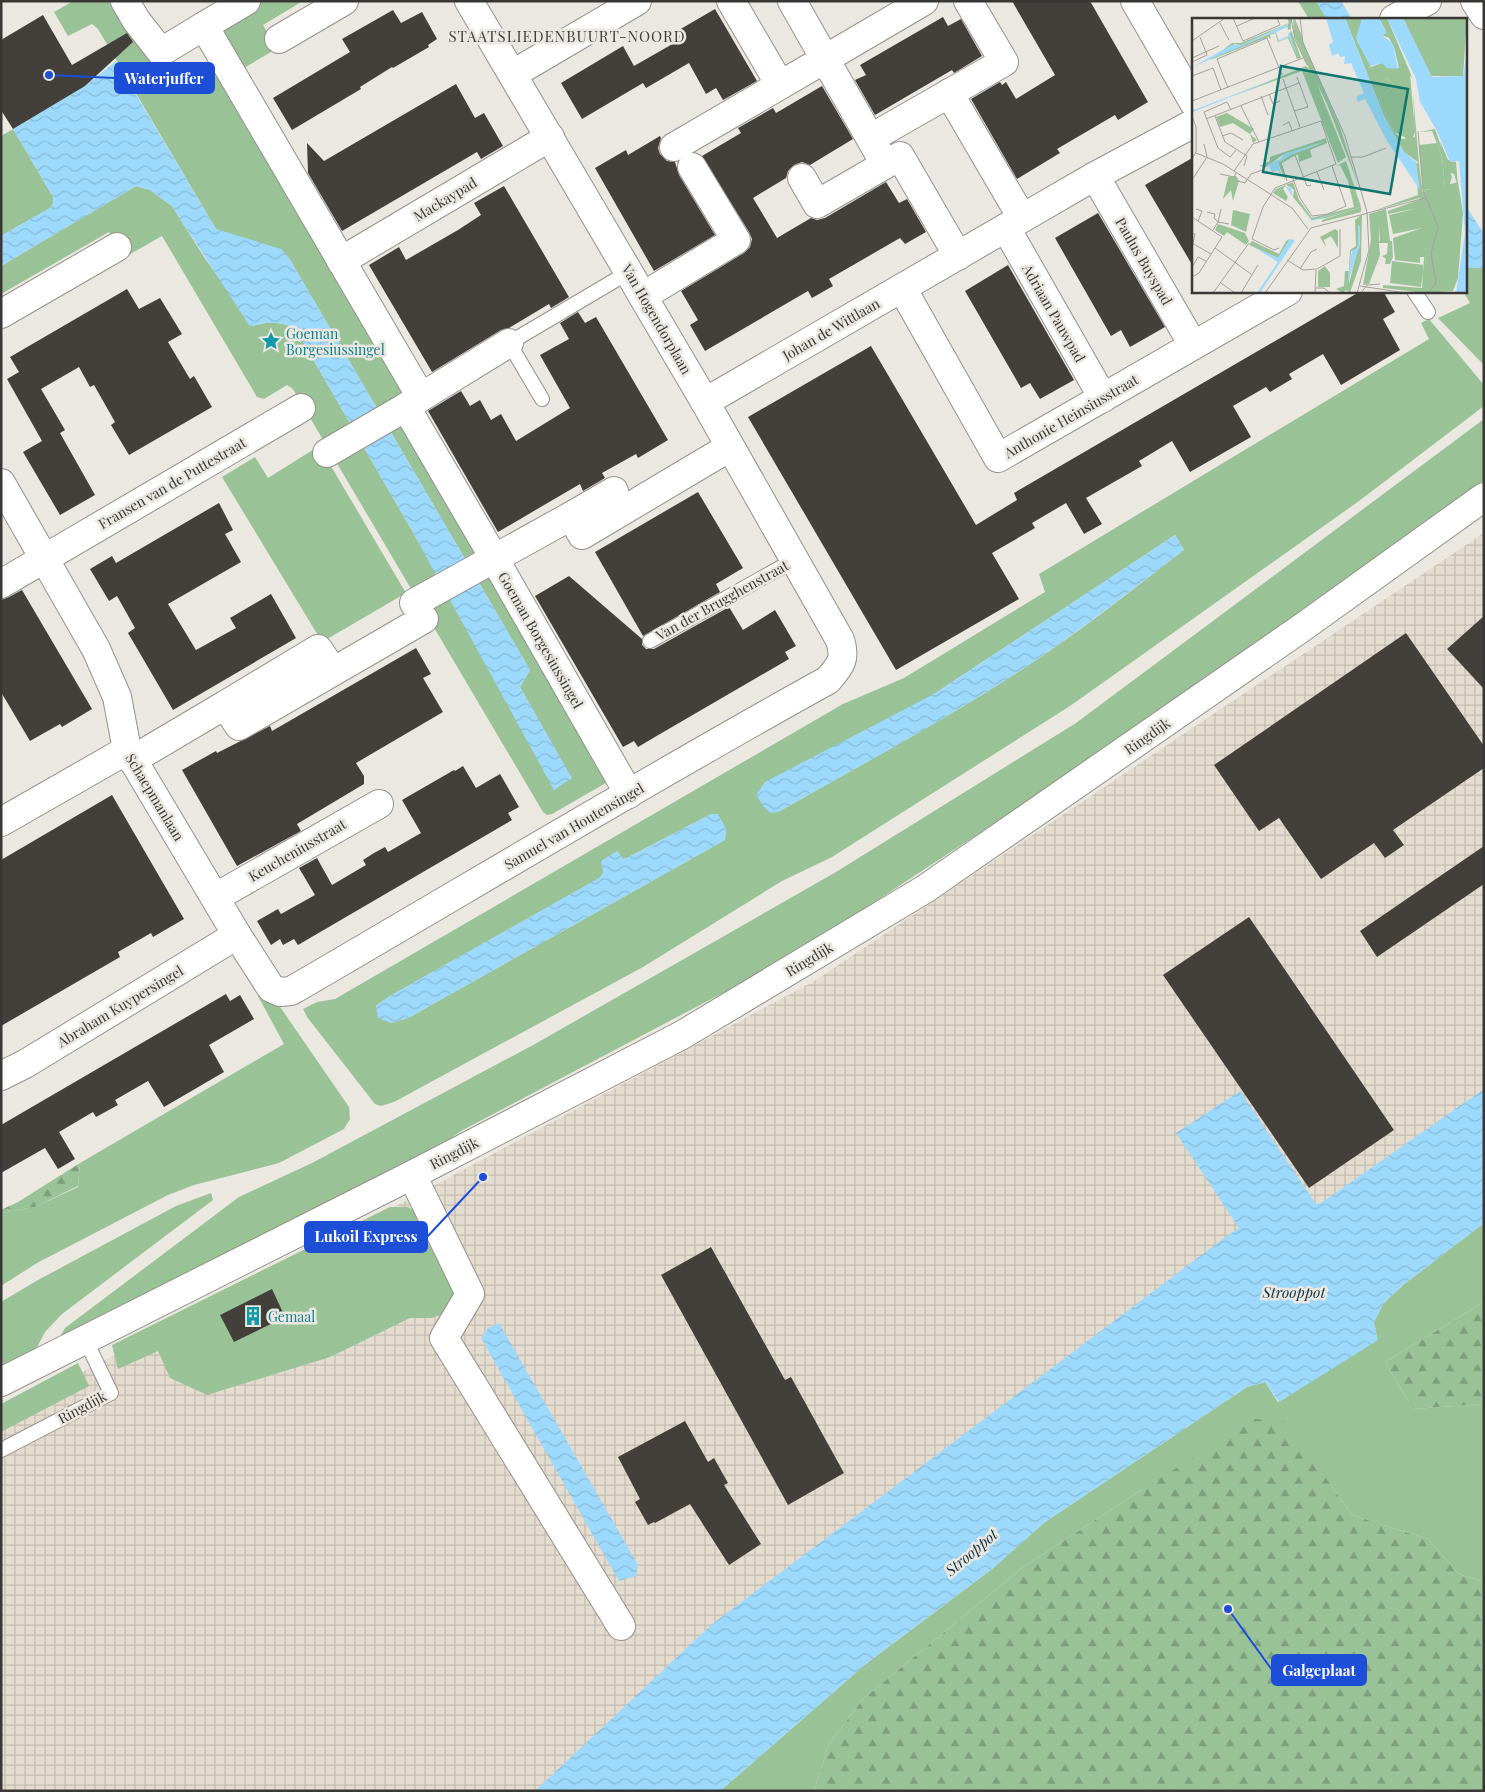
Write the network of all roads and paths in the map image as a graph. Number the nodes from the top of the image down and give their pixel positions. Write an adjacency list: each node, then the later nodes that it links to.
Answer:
1 (125, 1): 15 (street)
2 (246, 1): 15 (street)
3 (344, 1): 16 (street)
4 (469, 1): 18 (street, Van Hogendorplaan)
5 (637, 1): 18 (street)
6 (731, 1): 19 (street)
7 (792, 1): 17 (street)
8 (924, 1): 17 (street)
9 (968, 1): 20 (street)
10 (1135, 1): 21 (street)
11 (1427, 1): 14 (street)
12 (1475, 1): 13 (street)
13 (1484, 16)
14 (1396, 18)
15 (204, 26): 33 (street, Goeman Borgesiussingel)
16 (279, 40)
17 (825, 59): 19 (street); 24 (street)
18 (513, 74): 23 (street, Van Hogendorplaan)
19 (780, 85): 25 (street)
20 (950, 93): 24 (street); 30 (street)
21 (1192, 100)
22 (1192, 124): 28 (street, Johan de Wittlaan)
23 (550, 137): 33 (street, Mackaypad); 34 (street, Van Hogendorplaan)
24 (871, 138): 26 (street)
25 (674, 147)
26 (885, 164): 29 (street); 32 (street)
27 (692, 167): 38 (street)
28 (1095, 176): 30 (street, Johan de Wittlaan); 42 (street, Paulus Buyspad)
29 (802, 178)
30 (1014, 223): 32 (street, Johan de Wittlaan); 43 (street, Adriaan Pauwpad)
31 (117, 247): 40 (street)
32 (958, 256): 35 (street, Johan de Wittlaan)
33 (341, 261): 45 (street, Goeman Borgesiussingel)
34 (629, 272): 38 (street, Van Hogendorplaan); 41 (lane)
35 (902, 288): 43 (street, Anthonie Heinsiusstraat); 46 (street, Johan de Wittlaan)
36 (1286, 292): 42 (street, Anthonie Heinsiusstraat)
37 (1415, 292): 39 (lane)
38 (643, 296): 46 (street, Van Hogendorplaan)
39 (1428, 312)
40 (1, 314)
41 (509, 343): 44 (lane); 45 (street)
42 (1193, 345): 43 (street, Anthonie Heinsiusstraat)
43 (1103, 398)
44 (542, 399)
45 (413, 402): 49 (street); 55 (street, Goeman Borgesiussingel)
46 (705, 402): 48 (street, Van Hogendorplaan)
47 (301, 408): 54 (street, Fransen van de Puttestraat)
48 (730, 447): 53 (street); 56 (street, Van Hogendorplaan)
49 (327, 453)
50 (1, 483): 54 (street, Schaepmanlaan)
51 (614, 491): 53 (street)
52 (1484, 497): 68 (street, Ringdijk)
53 (571, 516): 55 (street)
54 (44, 558): 57 (street, Fransen van de Puttestraat); 60 (street, Schaepmanlaan)
55 (494, 558): 60 (street); 61 (street, Goeman Borgesiussingel)
56 (794, 560): 58 (lane, Van der Brugghenstraat); 59 (street, Van Hogendorplaan)
57 (1, 584)
58 (650, 640)
59 (840, 640): 61 (street, Samuel van Houtensingel)
60 (130, 755): 63 (street); 64 (street, Schaepmanlaan)
61 (630, 794): 66 (street, Samuel van Houtensingel)
62 (379, 804): 64 (street, Keucheniusstraat)
63 (1, 822)
64 (216, 897): 65 (street, Schaepmanlaan)
65 (238, 935): 66 (street, Schaepmanlaan); 67 (street, Abraham Kuypersingel)
66 (280, 992)
67 (1, 1076)
68 (412, 1175): 69 (street, Ringdijk); 72 (street)
69 (85, 1339): 70 (street, Ringdijk); 71 (lane, Ringdijk)
70 (1, 1382)
71 (1, 1450)
72 (622, 1626)

